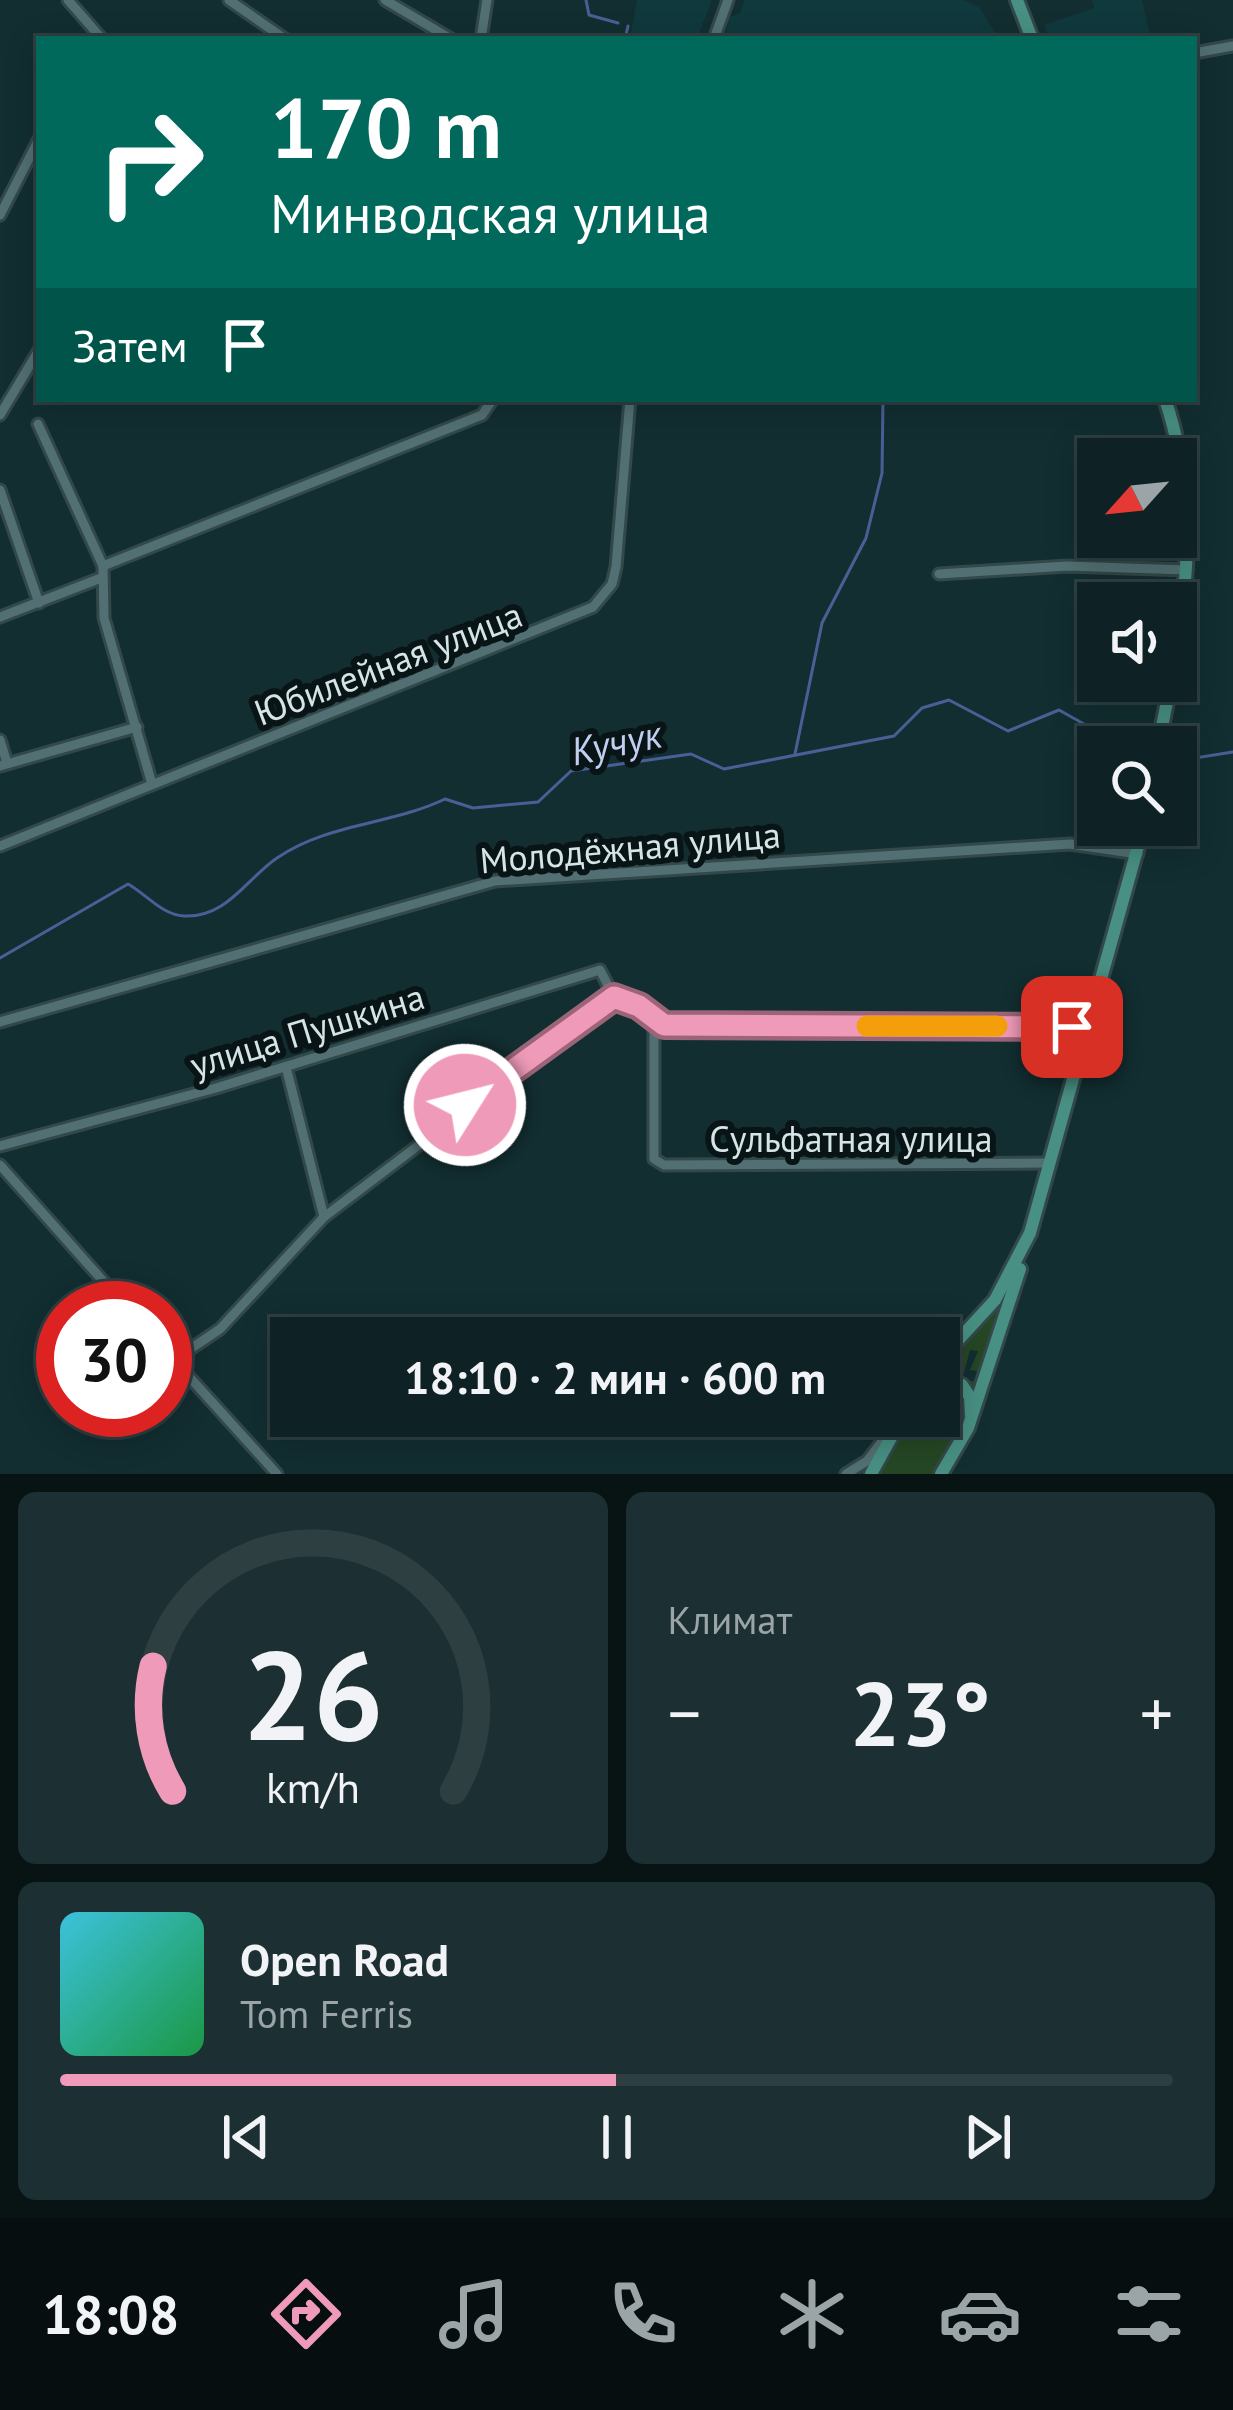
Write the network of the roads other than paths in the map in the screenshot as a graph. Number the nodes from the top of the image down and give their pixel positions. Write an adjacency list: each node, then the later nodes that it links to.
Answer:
1 (68, 0): 7 (street)
2 (229, 0): 8 (street)
3 (385, 0): 9 (street)
4 (487, 0): 10 (street)
5 (728, 0): 11 (street)
6 (1017, 0): 12 (main road)
7 (94, 36)
8 (281, 36)
9 (446, 36)
10 (481, 36)
11 (715, 36)
12 (1031, 36)
13 (1233, 46): 14 (street)
14 (1197, 52)
15 (36, 145): 16 (street)
16 (0, 215)
17 (36, 355): 21 (street)
18 (491, 402): 24 (street)
19 (631, 402): 34 (street, Юбилейная улица)
20 (1166, 402): 25 (main road)
21 (0, 415)
22 (38, 424): 24 (street)
23 (0, 490): 29 (street)
24 (103, 566): 27 (street)
25 (1187, 570): 26 (street); 28 (main road)
26 (939, 574)
27 (101, 578): 29 (street); 31 (street)
28 (1185, 582)
29 (38, 603): 30 (street)
30 (0, 617)
31 (137, 727): 33 (street); 34 (street)
32 (0, 740): 33 (street)
33 (4, 764)
34 (152, 784): 35 (street, Юбилейная улица)
35 (0, 845)
36 (1140, 846): 37 (main road)
37 (1138, 854): 40 (street, Молодёжная улица); 41 (main road)
38 (614, 997): 39 (street); 42 (street, улица Пушкина); 46 (street)
39 (654, 1017): 41 (street); 44 (street, Сульфатная улица)
40 (0, 1022)
41 (1088, 1028): 44 (main road)
42 (286, 1067): 43 (street, улица Пушкина); 46 (street)
43 (0, 1147)
44 (1050, 1163): 47 (main road)
45 (0, 1165): 48 (street)
46 (324, 1217): 50 (street)
47 (1030, 1233): 49 (main road); 53 (main road)
48 (103, 1281)
49 (960, 1338)
50 (192, 1348)
51 (192, 1380): 56 (street)
52 (960, 1385): 53 (main road)
53 (968, 1428): 59 (main road)
54 (885, 1437): 57 (street)
55 (890, 1437): 58 (main road)
56 (277, 1474)
57 (846, 1474)
58 (871, 1474)
59 (940, 1474)

